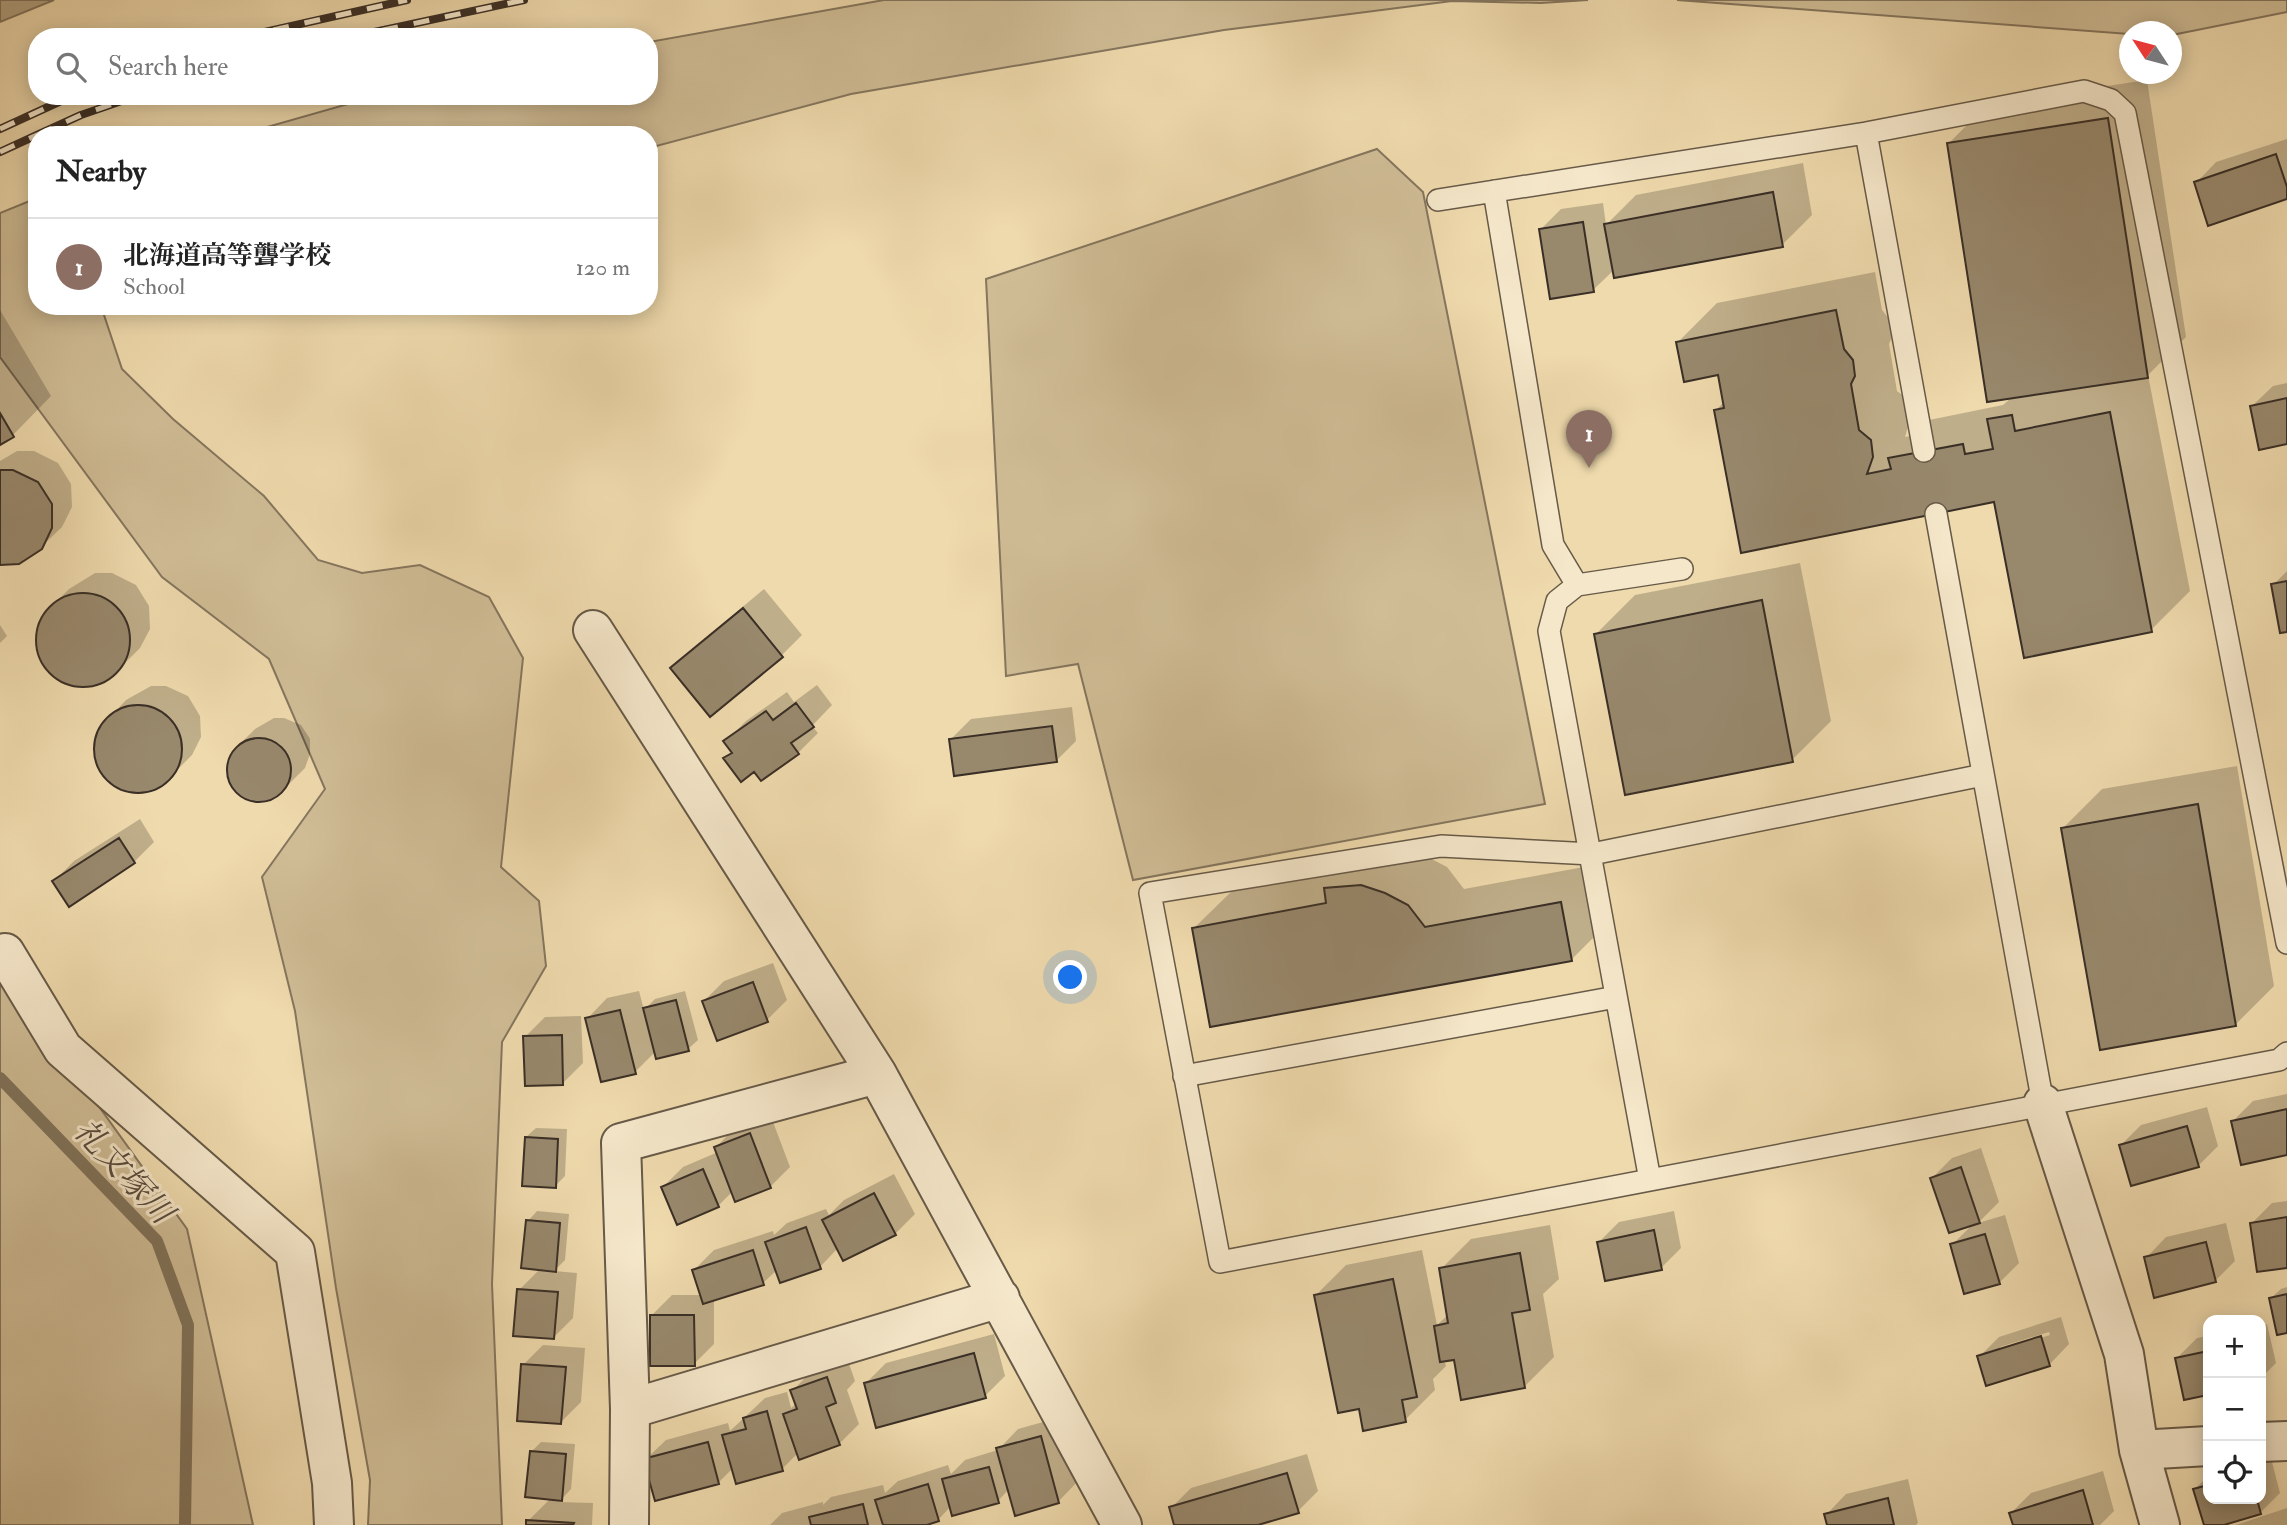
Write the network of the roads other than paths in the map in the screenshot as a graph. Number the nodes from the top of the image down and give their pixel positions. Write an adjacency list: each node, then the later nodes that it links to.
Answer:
1 (1866, 133): 2 (lane); 4 (lane); 11 (lane)
2 (1494, 191): 3 (lane); 7 (lane)
3 (1438, 200)
4 (1924, 451)
5 (1936, 514): 9 (lane)
6 (1682, 569): 7 (lane)
7 (1577, 585): 10 (lane)
8 (593, 630): 15 (street)
9 (1983, 775): 10 (lane); 17 (lane)
10 (1592, 854): 13 (lane); 16 (lane)
11 (2287, 943)
12 (5, 953): 25 (street)
13 (1616, 996): 16 (lane); 18 (lane)
14 (2287, 1053): 17 (lane)
15 (877, 1074): 19 (street); 20 (street)
16 (1184, 1076): 18 (lane)
17 (2043, 1104): 18 (lane); 24 (street)
18 (1650, 1180)
19 (1000, 1298): 20 (street); 27 (street)
20 (630, 1409): 26 (street)
21 (2287, 1441): 22 (street)
22 (2266, 1442)
23 (2203, 1446): 24 (street)
24 (2139, 1450): 28 (street)
25 (334, 1525)
26 (629, 1525)
27 (1122, 1525)
28 (2160, 1525)

